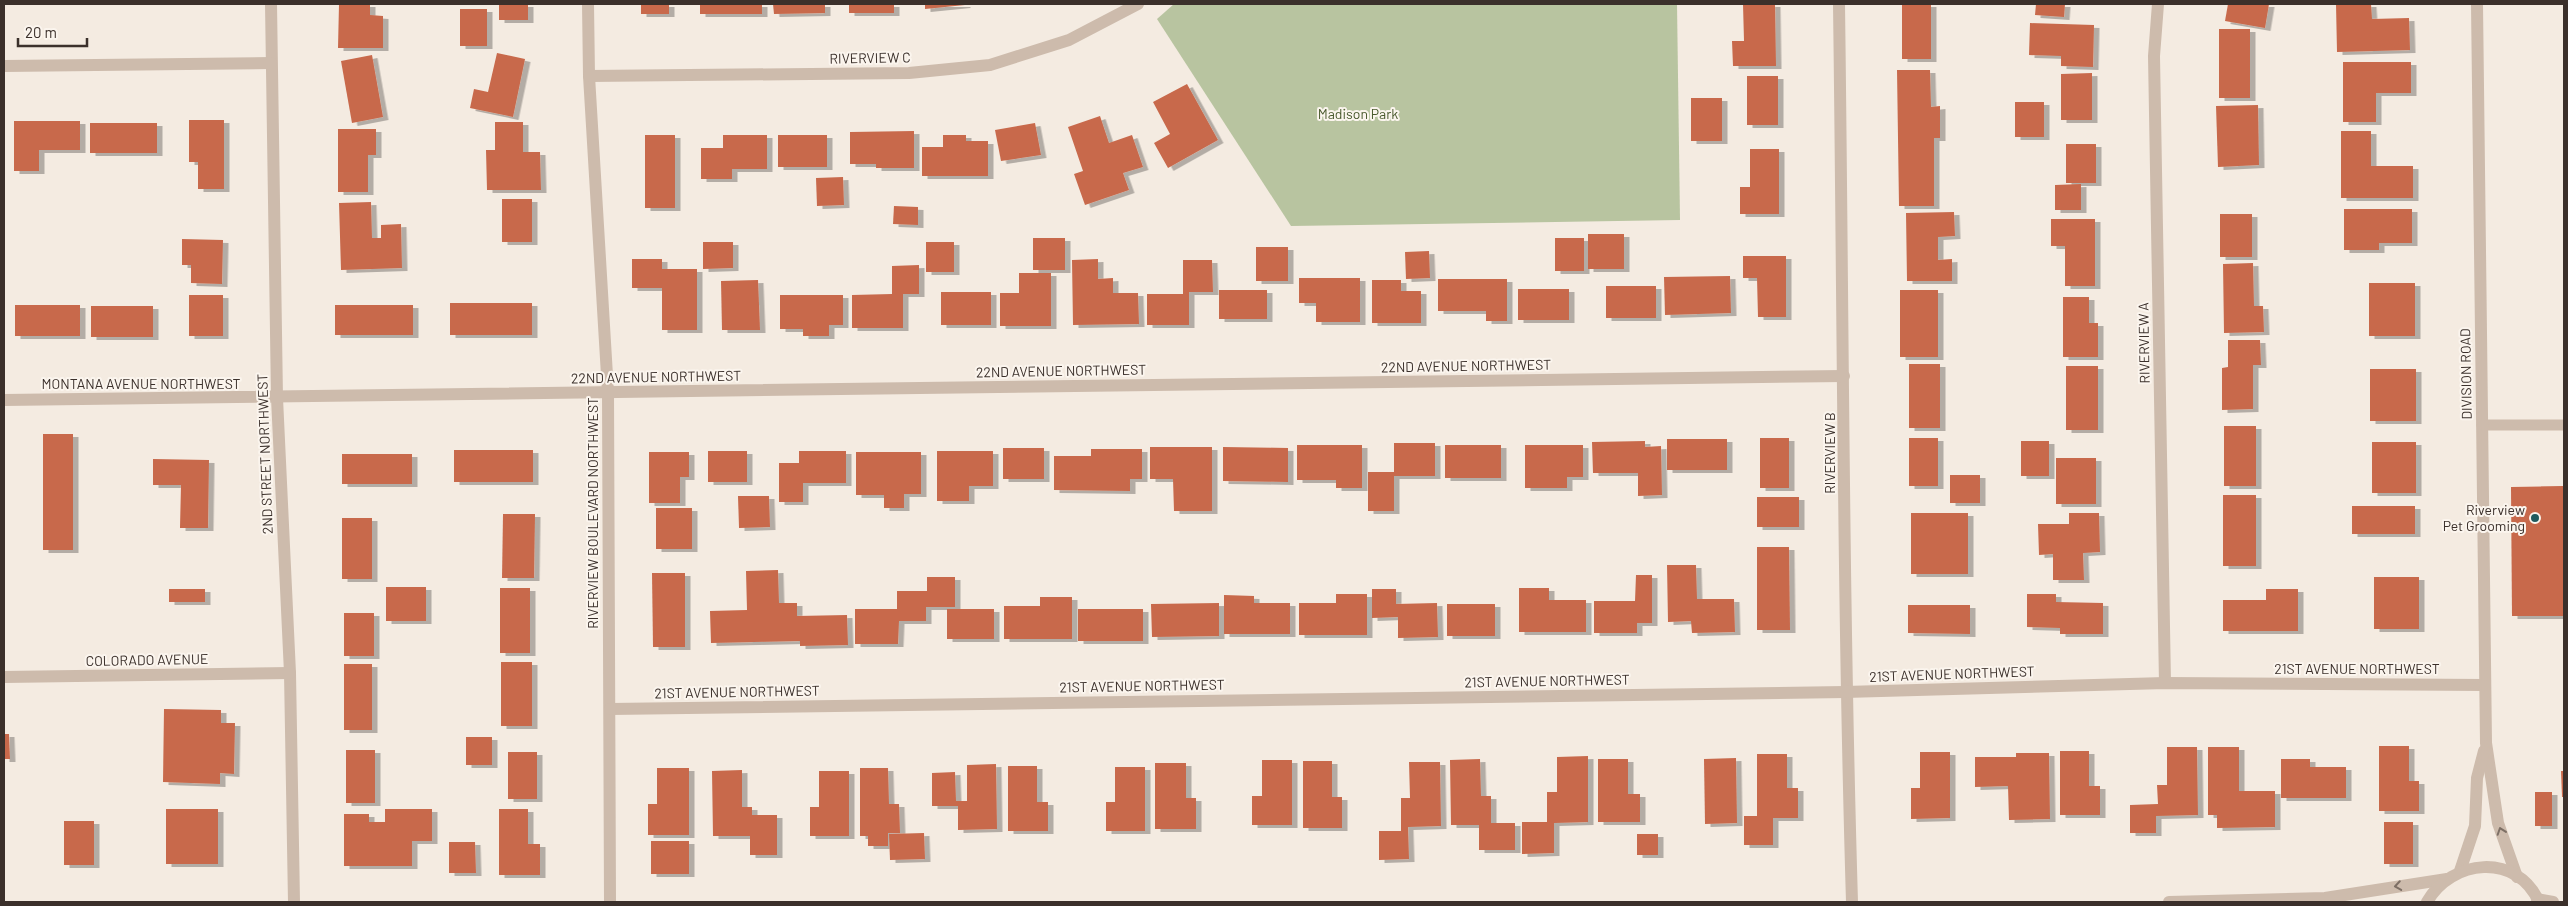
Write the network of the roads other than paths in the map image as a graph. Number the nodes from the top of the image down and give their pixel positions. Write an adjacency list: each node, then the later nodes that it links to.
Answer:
1 (271, 4): 7 (street, 2ND STREET NORTHWEST)
2 (588, 4): 9 (street, RIVERVIEW BOULEVARD NORTHWEST)
3 (1138, 4): 9 (street, RIVERVIEW C)
4 (1839, 4): 10 (street, RIVERVIEW B)
5 (2158, 4): 18 (street, RIVERVIEW A)
6 (2477, 4): 14 (street, DIVISION ROAD)
7 (271, 64): 8 (street); 12 (street, 2ND STREET NORTHWEST)
8 (4, 66)
9 (590, 76): 11 (street, RIVERVIEW BOULEVARD NORTHWEST)
10 (1844, 376): 11 (street, 22ND AVENUE NORTHWEST); 20 (street, RIVERVIEW B)
11 (608, 392): 12 (street, 22ND AVENUE NORTHWEST); 21 (street, RIVERVIEW BOULEVARD NORTHWEST)
12 (278, 398): 13 (street, MONTANA AVENUE NORTHWEST); 16 (street, 2ND STREET NORTHWEST)
13 (4, 400)
14 (2482, 424): 15 (lane); 19 (street, DIVISION ROAD)
15 (2564, 425)
16 (290, 673): 17 (street, COLORADO AVENUE); 27 (street, 2ND STREET NORTHWEST)
17 (4, 677)
18 (2164, 682): 19 (street, 21ST AVENUE NORTHWEST); 20 (street, 21ST AVENUE NORTHWEST)
19 (2485, 685): 22 (street, DIVISION ROAD)
20 (1845, 692): 21 (street, 21ST AVENUE NORTHWEST); 29 (street, RIVERVIEW B)
21 (610, 709): 28 (street, RIVERVIEW BOULEVARD NORTHWEST)
22 (2486, 743): 23 (street, DIVISION ROAD); 24 (street, DIVISION ROAD, one-way to 22)
23 (2460, 871): 24 (street); 25 (street)
24 (2517, 877): 26 (street)
25 (2447, 879): 30 (street, one-way to 30); 31 (street)
26 (2538, 900): 32 (street)
27 (294, 902)
28 (610, 902)
29 (1852, 902)
30 (2169, 902)
31 (2427, 902)
32 (2553, 902)

